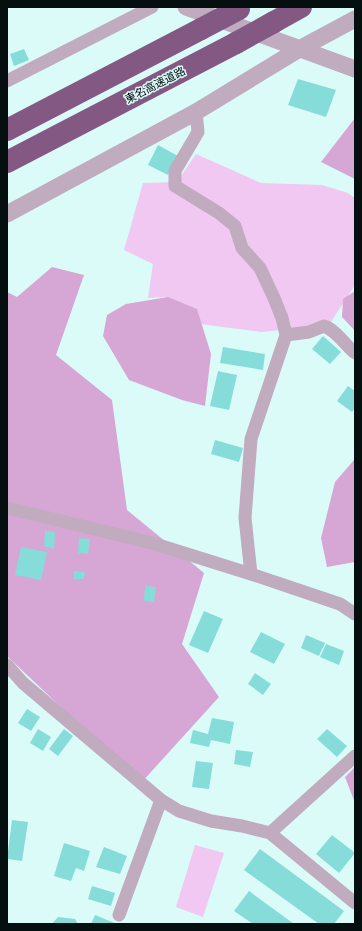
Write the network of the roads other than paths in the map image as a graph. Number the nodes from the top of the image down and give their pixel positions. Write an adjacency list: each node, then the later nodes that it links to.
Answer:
1 (152, 7): 8 (street)
2 (186, 7): 6 (street)
3 (301, 7): 11 (highway, 東名高速道路, bridge)
4 (241, 8): 10 (highway, bridge)
5 (355, 19): 6 (street)
6 (301, 48): 7 (street); 9 (street)
7 (355, 69)
8 (7, 81)
9 (196, 112): 12 (street); 13 (street)
10 (7, 130)
11 (7, 162)
12 (7, 214)
13 (286, 335): 14 (street); 16 (street)
14 (355, 353)
15 (7, 508): 16 (street)
16 (251, 574): 17 (street)
17 (355, 614)
18 (7, 666): 20 (street)
19 (355, 756): 21 (street)
20 (161, 800): 21 (street); 23 (street)
21 (270, 833): 22 (street)
22 (355, 903)
23 (119, 915)

